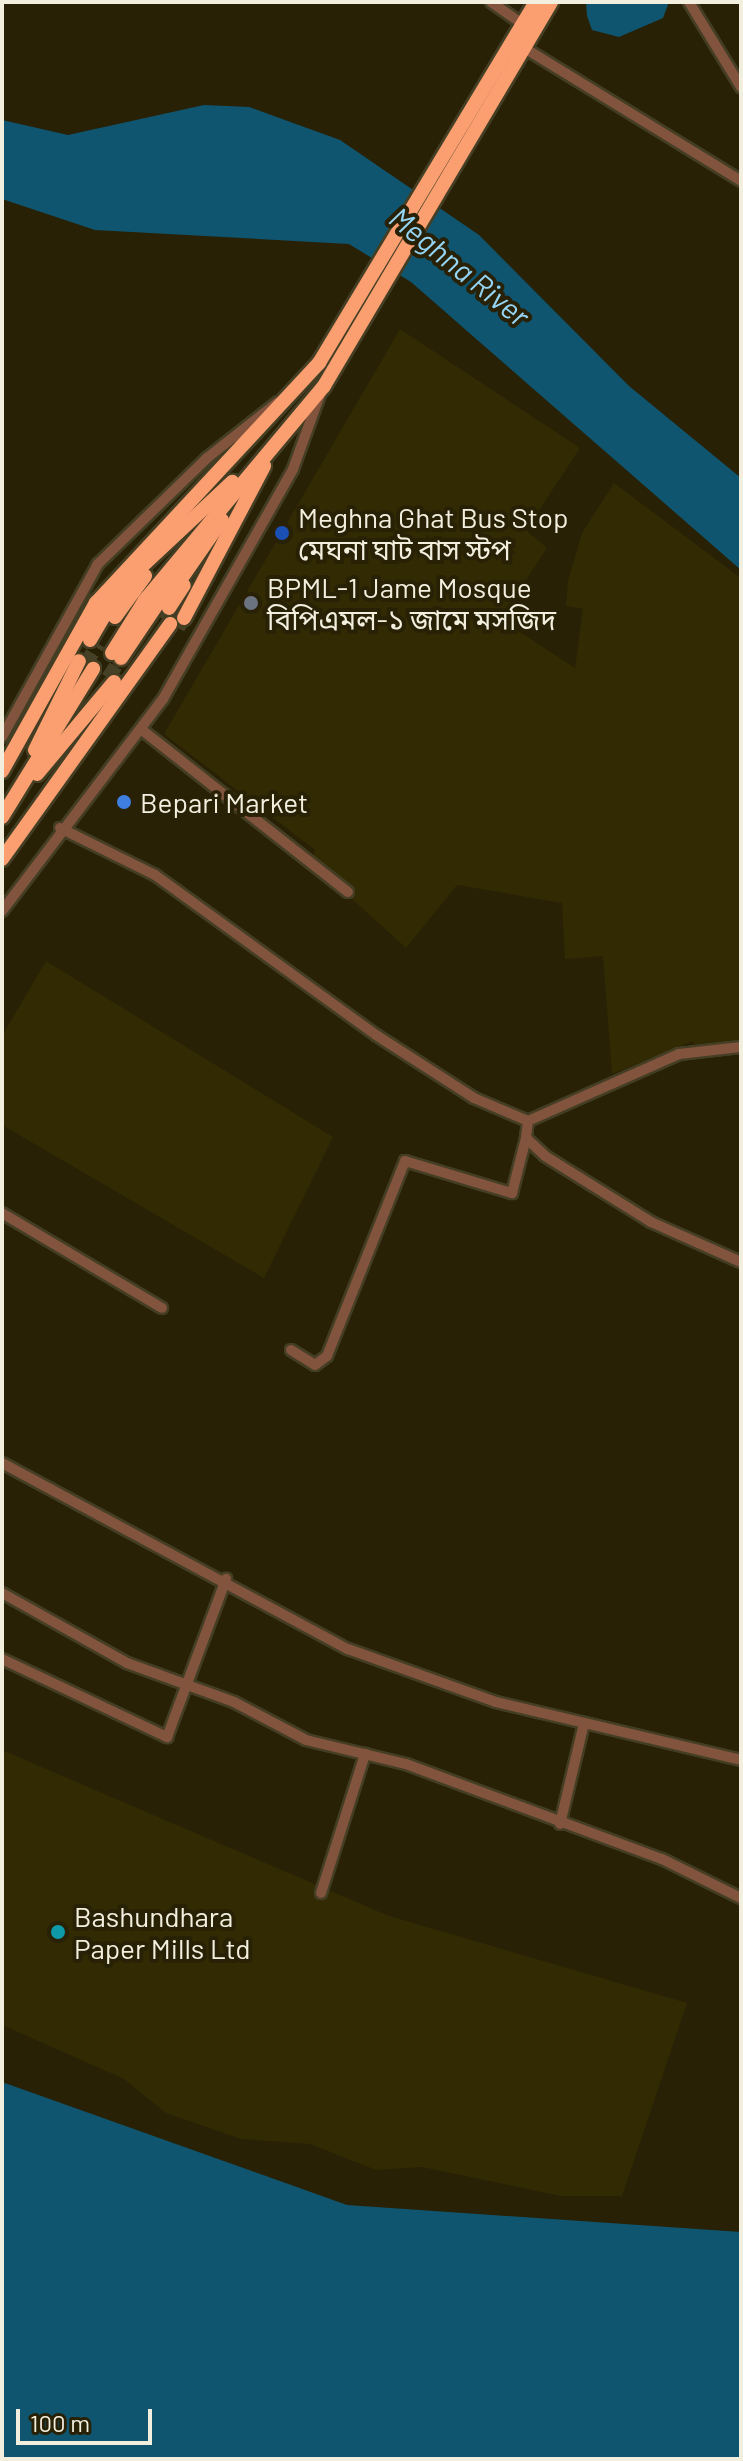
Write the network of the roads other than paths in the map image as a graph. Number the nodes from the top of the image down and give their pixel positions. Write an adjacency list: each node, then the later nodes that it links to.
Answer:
1 (491, 2): 5 (street)
2 (536, 2): 5 (highway)
3 (551, 2): 6 (highway)
4 (689, 2): 7 (street)
5 (524, 25): 8 (highway)
6 (526, 49): 8 (highway); 9 (street)
7 (741, 87)
8 (463, 139): 10 (highway); 11 (highway)
9 (741, 181)
10 (324, 386): 12 (highway); 14 (street)
11 (297, 390): 15 (street); 16 (highway)
12 (277, 441): 13 (highway); 13 (highway); 13 (highway)
13 (113, 653): 20 (highway)
14 (142, 730): 19 (street); 21 (street)
15 (2, 737)
16 (2, 771)
17 (14, 798): 17 (highway); 18 (highway)
18 (2, 817)
19 (60, 828): 22 (street); 24 (street)
20 (2, 859)
21 (348, 892)
22 (2, 911)
23 (741, 1047): 24 (street)
24 (528, 1121): 25 (street)
25 (526, 1138): 27 (street); 29 (street)
26 (2, 1213): 28 (street)
27 (741, 1262)
28 (162, 1308)
29 (291, 1350)
30 (2, 1463): 31 (street)
31 (226, 1579): 34 (street); 35 (street)
32 (2, 1593): 34 (street)
33 (2, 1659): 34 (street)
34 (187, 1686): 36 (street)
35 (584, 1723): 37 (street); 38 (street)
36 (365, 1754): 38 (street); 39 (street)
37 (741, 1760)
38 (560, 1824): 40 (street)
39 (321, 1893)
40 (741, 1898)

